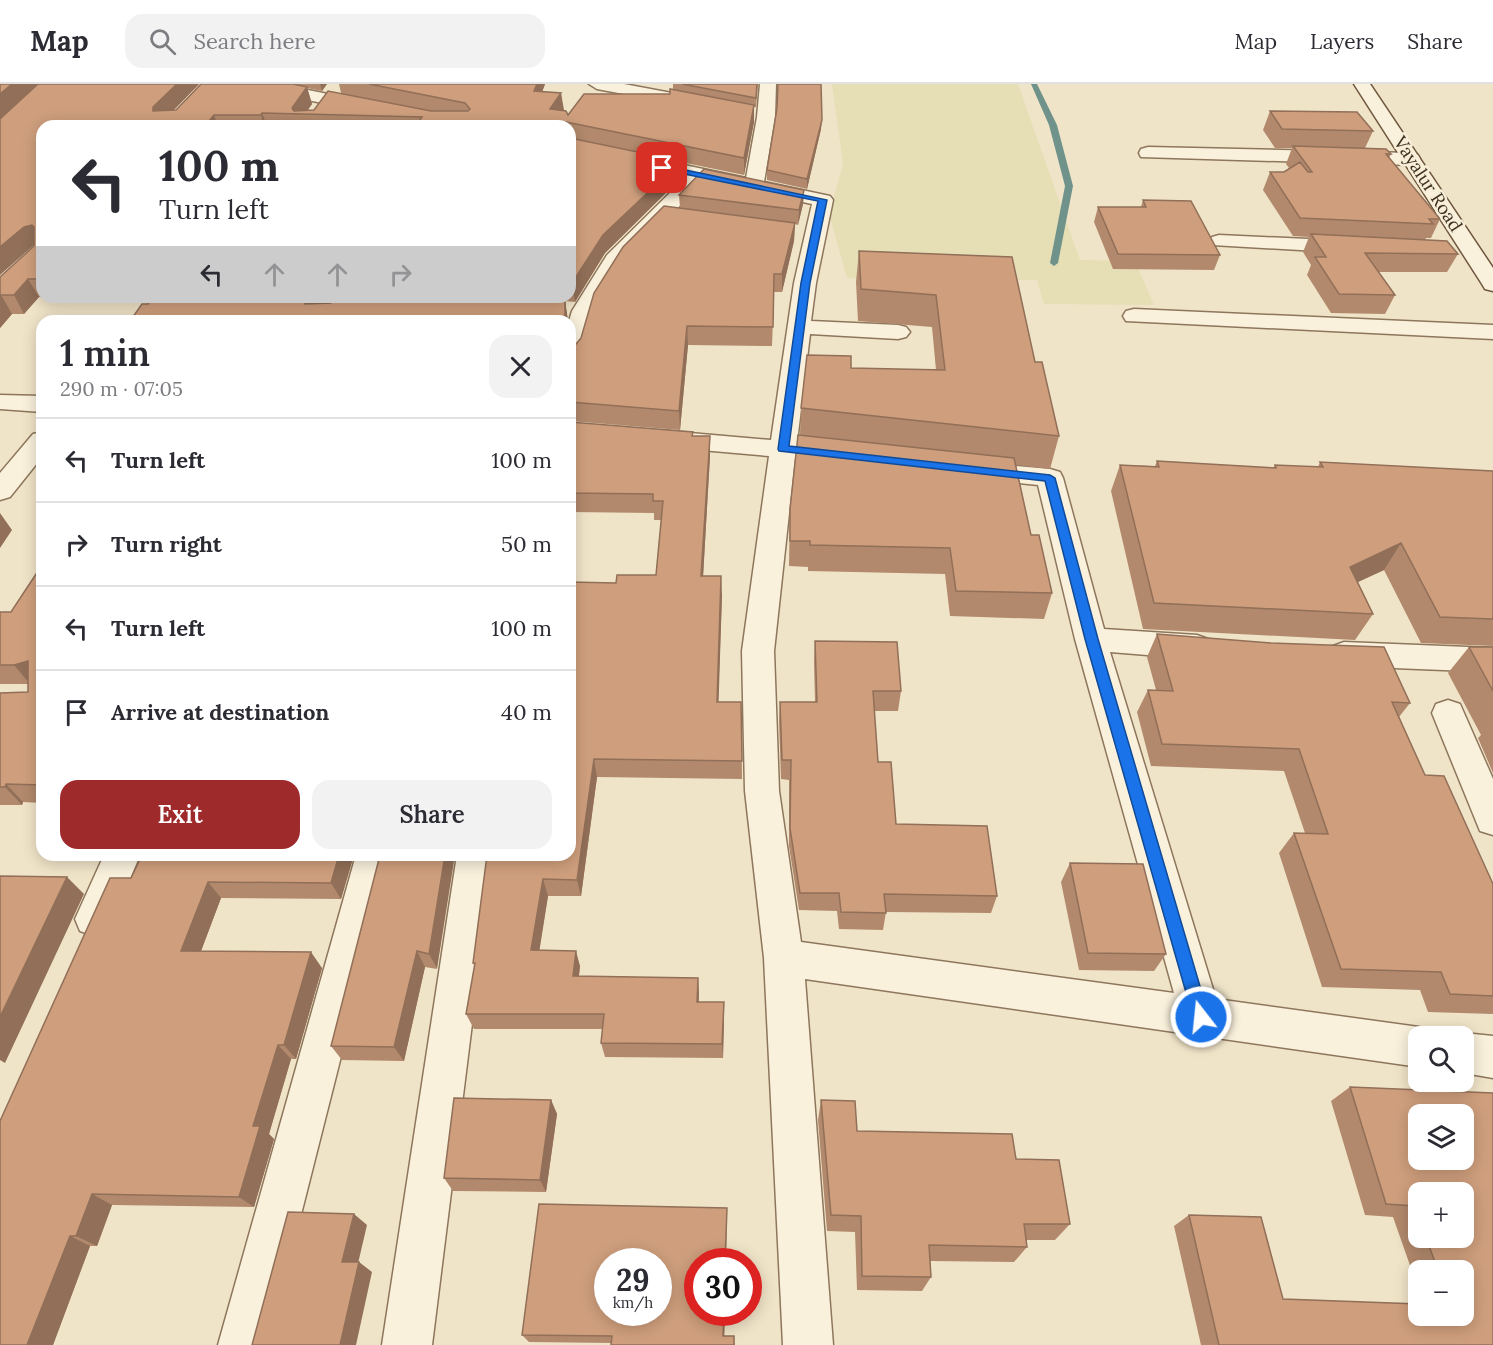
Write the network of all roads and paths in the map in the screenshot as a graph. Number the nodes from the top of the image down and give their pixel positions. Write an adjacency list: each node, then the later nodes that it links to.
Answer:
1 (252, 84): 7 (street)
2 (338, 84): 7 (street)
3 (768, 84): 15 (street)
4 (1362, 84): 13 (street, Vayalur Road)
5 (592, 87): 6 (street)
6 (663, 90): 8 (street)
7 (326, 98): 9 (street); 10 (street)
8 (708, 105)
9 (383, 110)
10 (315, 116)
11 (576, 148): 14 (street)
12 (1148, 153): 13 (street)
13 (1411, 159): 21 (street, Vayalur Road)
14 (699, 175): 15 (street); 16 (street)
15 (754, 186): 25 (street)
16 (660, 215): 17 (street); 23 (street)
17 (682, 218)
18 (1219, 242): 19 (street)
19 (1369, 248)
20 (1449, 252): 21 (street)
21 (1473, 253): 22 (street, Vayalur Road)
22 (1493, 284)
23 (572, 315)
24 (1134, 316): 27 (street)
25 (799, 327): 26 (street); 32 (street)
26 (898, 332)
27 (1493, 332)
28 (0, 402): 29 (street)
29 (36, 404)
30 (641, 437): 32 (street)
31 (36, 447): 35 (street)
32 (783, 449): 33 (street); 46 (street)
33 (830, 454)
34 (945, 467): 36 (street)
35 (0, 491)
36 (1091, 639): 37 (street); 47 (street)
37 (1223, 648)
38 (1317, 653): 39 (street)
39 (1493, 660)
40 (1448, 713): 41 (street)
41 (1493, 820)
42 (119, 861): 45 (street)
43 (372, 861): 51 (street)
44 (474, 861): 52 (street)
45 (78, 954)
46 (784, 958): 47 (street); 53 (street)
47 (1201, 1017): 48 (street)
48 (1408, 1045)
49 (1474, 1054): 50 (street)
50 (1493, 1057)
51 (243, 1345)
52 (407, 1345)
53 (808, 1345)

